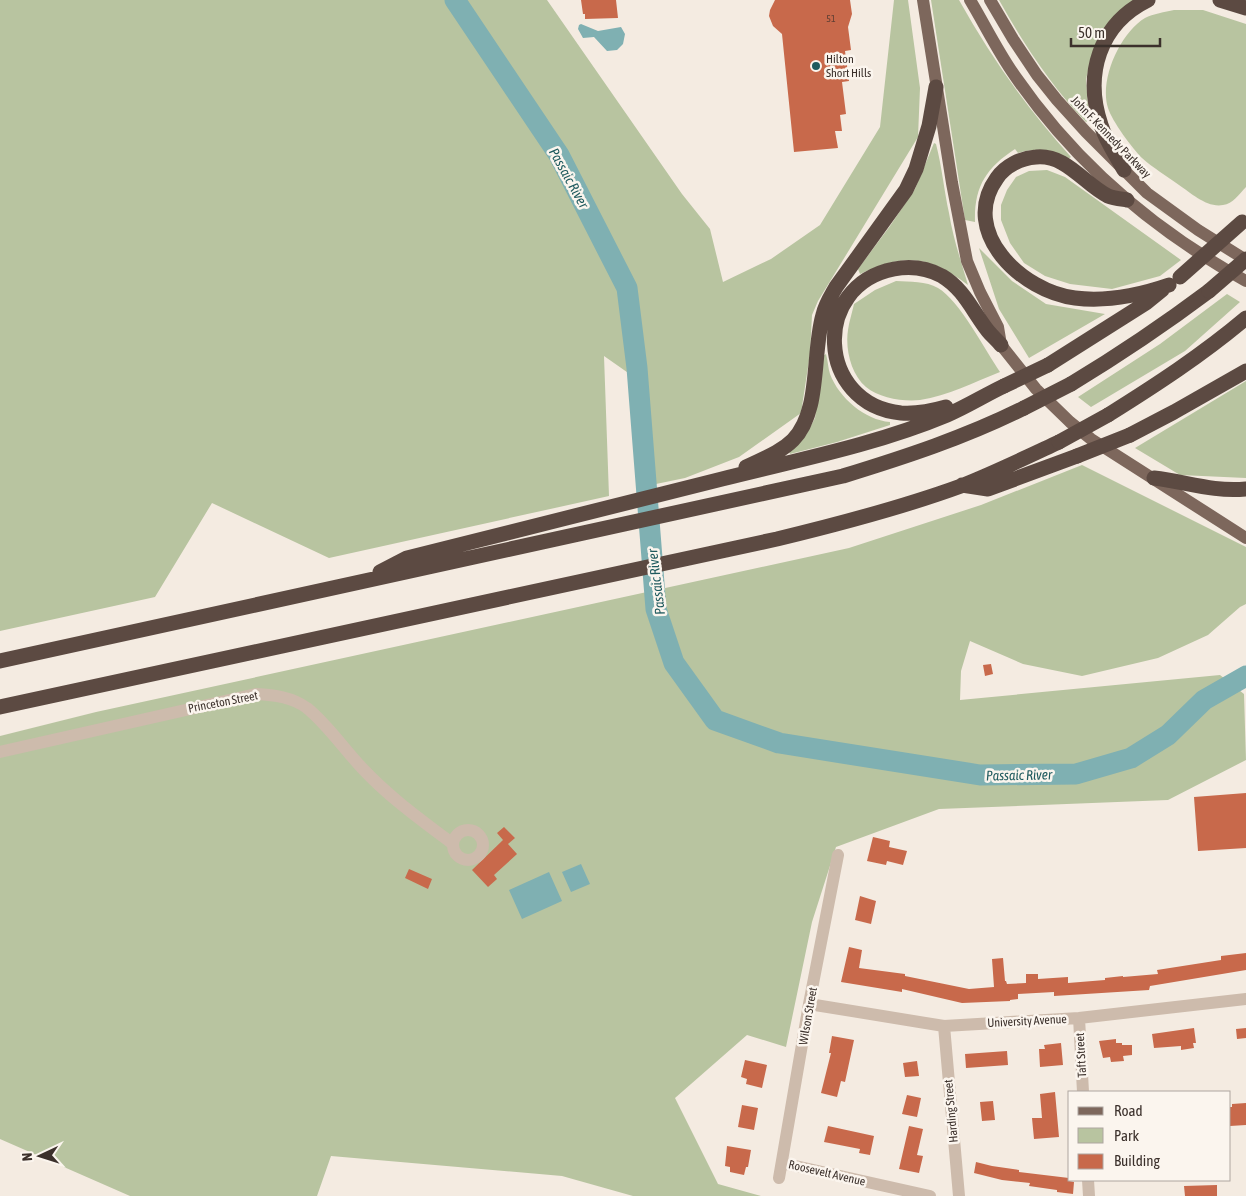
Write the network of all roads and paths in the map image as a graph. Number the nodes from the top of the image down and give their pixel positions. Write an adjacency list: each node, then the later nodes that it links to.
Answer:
1 (923, 0): 7 (main road)
2 (970, 0): 9 (main road)
3 (990, 0): 8 (main road, John F. Kennedy Parkway)
4 (1148, 0): 8 (highway)
5 (1220, 0): 6 (highway)
6 (1246, 8)
7 (936, 87): 15 (main road); 18 (highway)
8 (1124, 170): 11 (main road, John F. Kennedy Parkway)
9 (1126, 200): 12 (highway); 13 (main road)
10 (1244, 220): 12 (highway, bridge)
11 (1246, 260): 23 (highway, bridge)
12 (1174, 281): 17 (highway, bridge)
13 (1246, 281)
14 (1246, 318): 20 (highway, bridge)
15 (1001, 345): 17 (highway); 19 (main road)
16 (1246, 371): 20 (highway, bridge)
17 (977, 399): 18 (highway)
18 (722, 478): 23 (highway)
19 (1154, 478): 21 (highway); 22 (main road)
20 (962, 485): 25 (highway)
21 (1246, 490)
22 (1246, 538)
23 (363, 581): 24 (highway)
24 (0, 661)
25 (0, 707)
26 (0, 752): 27 (street, Princeton Street)
27 (453, 844)
28 (838, 854): 30 (street, Wilson Street)
29 (1246, 999): 31 (street, University Avenue)
30 (809, 1004): 32 (street, University Avenue); 34 (street, Wilson Street)
31 (1079, 1018): 32 (street, University Avenue); 33 (street, Taft Street)
32 (944, 1026): 38 (street, Harding Street)
33 (1083, 1091)
34 (782, 1163): 35 (street, Wilson Street); 37 (street, Roosevelt Avenue)
35 (779, 1178)
36 (1088, 1181): 39 (street)
37 (930, 1196)
38 (959, 1196)
39 (1089, 1196)

